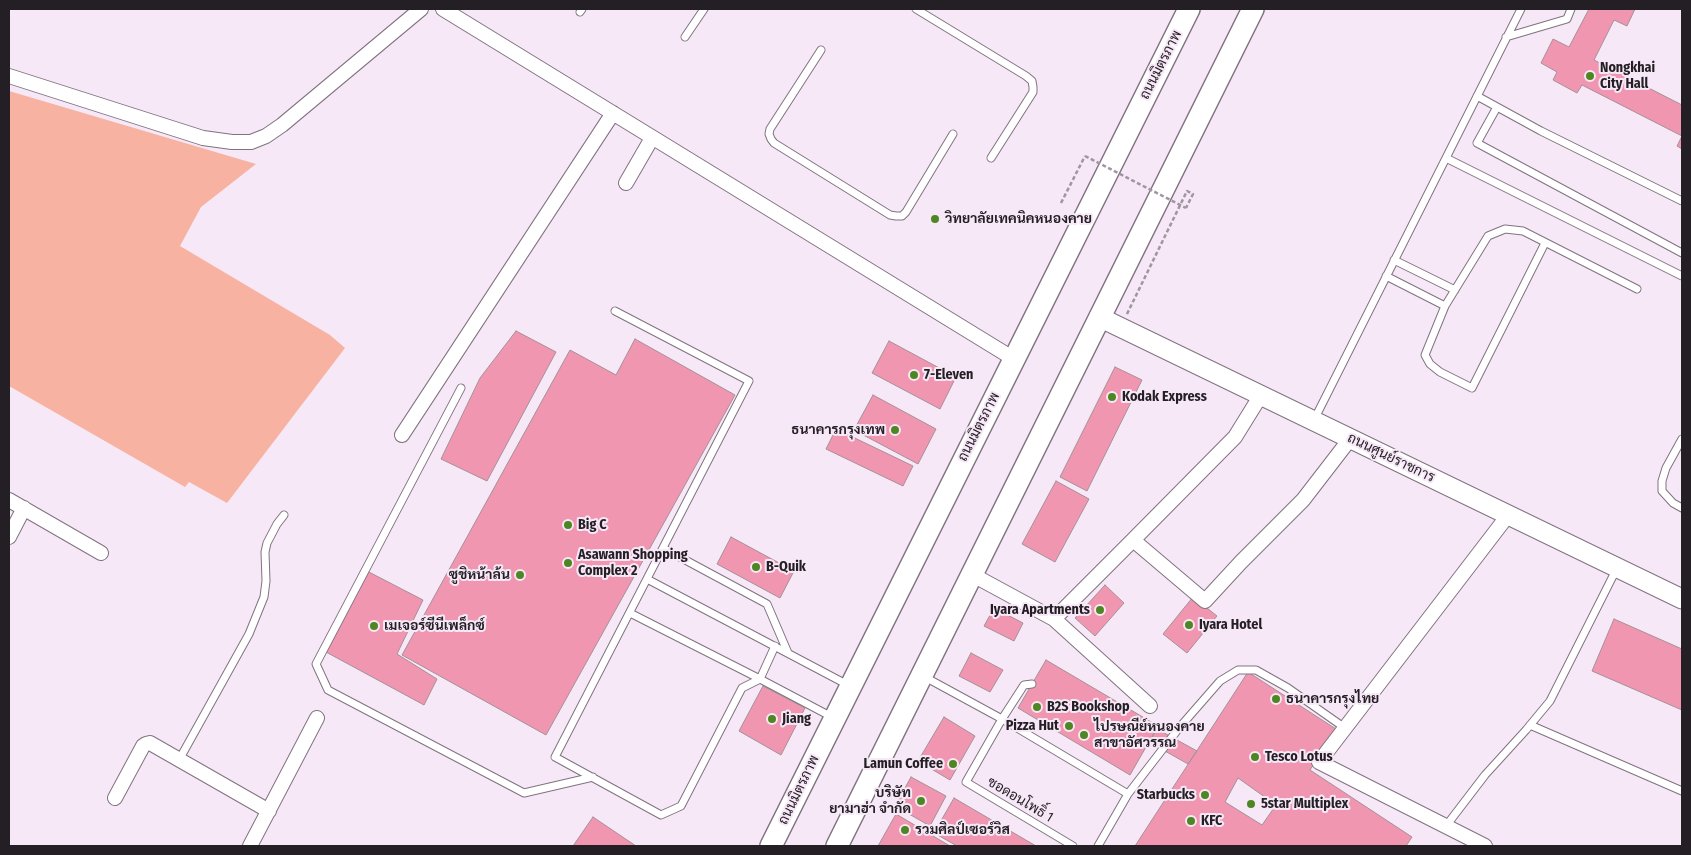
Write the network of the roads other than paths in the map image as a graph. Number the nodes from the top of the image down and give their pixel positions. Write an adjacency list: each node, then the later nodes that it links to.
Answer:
1 (421, 9): 12 (street)
2 (443, 9): 15 (street)
3 (704, 9): 9 (lane)
4 (916, 9): 18 (lane)
5 (1189, 9): 32 (main road, ถนนมิตรภาพ)
6 (1254, 9): 31 (main road)
7 (1521, 9): 10 (lane)
8 (1571, 9): 10 (lane)
9 (685, 37)
10 (1506, 37): 13 (lane)
11 (821, 50): 16 (lane)
12 (9, 76)
13 (1477, 96): 14 (lane); 19 (lane)
14 (1497, 106): 21 (lane); 23 (lane)
15 (613, 113): 17 (street); 36 (street)
16 (953, 134)
17 (652, 138): 20 (street); 32 (street)
18 (991, 158)
19 (1446, 158): 24 (lane); 26 (lane)
20 (626, 183)
21 (1682, 201)
22 (1545, 243): 27 (lane); 28 (lane); 29 (lane)
23 (1682, 253)
24 (1394, 260): 25 (lane); 28 (lane)
25 (1386, 276): 29 (lane); 35 (lane)
26 (1682, 276)
27 (1637, 289)
28 (1455, 290): 29 (lane)
29 (1445, 306)
30 (614, 310): 46 (lane)
31 (1099, 317): 34 (street, ถนนศูนย์ราชการ); 49 (main road)
32 (1014, 359): 59 (main road, ถนนมิตรภาพ)
33 (460, 388): 67 (lane)
34 (1261, 395): 35 (street, ถนนศูนย์ราชการ); 45 (street)
35 (1314, 420): 38 (street, ถนนศูนย์ราชการ)
36 (402, 435)
37 (1682, 438): 41 (lane)
38 (1350, 439): 42 (street, ถนนศูนย์ราชการ); 45 (street)
39 (9, 500): 40 (street)
40 (24, 508): 44 (street); 47 (street)
41 (1682, 508)
42 (1509, 514): 48 (street, ถนนศูนย์ราชการ); 65 (street)
43 (284, 515): 66 (lane)
44 (9, 537)
45 (1133, 540): 53 (street)
46 (663, 548): 50 (lane); 55 (lane)
47 (101, 553)
48 (1618, 567): 51 (street, ถนนศูนย์ราชการ); 64 (lane)
49 (971, 574): 53 (street); 56 (main road)
50 (647, 579): 52 (lane); 54 (lane)
51 (1682, 599)
52 (630, 613): 57 (lane); 67 (lane)
53 (1054, 619): 60 (street)
54 (775, 646): 55 (lane); 57 (lane)
55 (788, 653): 59 (lane)
56 (922, 675): 63 (lane); 75 (main road)
57 (760, 679): 62 (lane); 67 (lane)
58 (1032, 684): 63 (lane)
59 (850, 686): 62 (main road, ถนนมิตรภาพ)
60 (1150, 706)
61 (317, 718): 71 (street)
62 (834, 718): 74 (main road, ถนนมิตรภาพ)
63 (1002, 719): 69 (lane); 76 (lane, ซอดอนโพธิ์ 1)
64 (1530, 725): 68 (lane); 72 (lane)
65 (1345, 728): 69 (lane); 72 (street)
66 (179, 760): 70 (street); 71 (street)
67 (593, 777)
68 (1682, 791)
69 (1128, 794): 77 (lane)
70 (115, 798)
71 (269, 811): 73 (street)
72 (1446, 827): 78 (street)
73 (250, 846)
74 (771, 846)
75 (837, 846)
76 (1073, 846)
77 (1098, 846)
78 (1485, 846)

